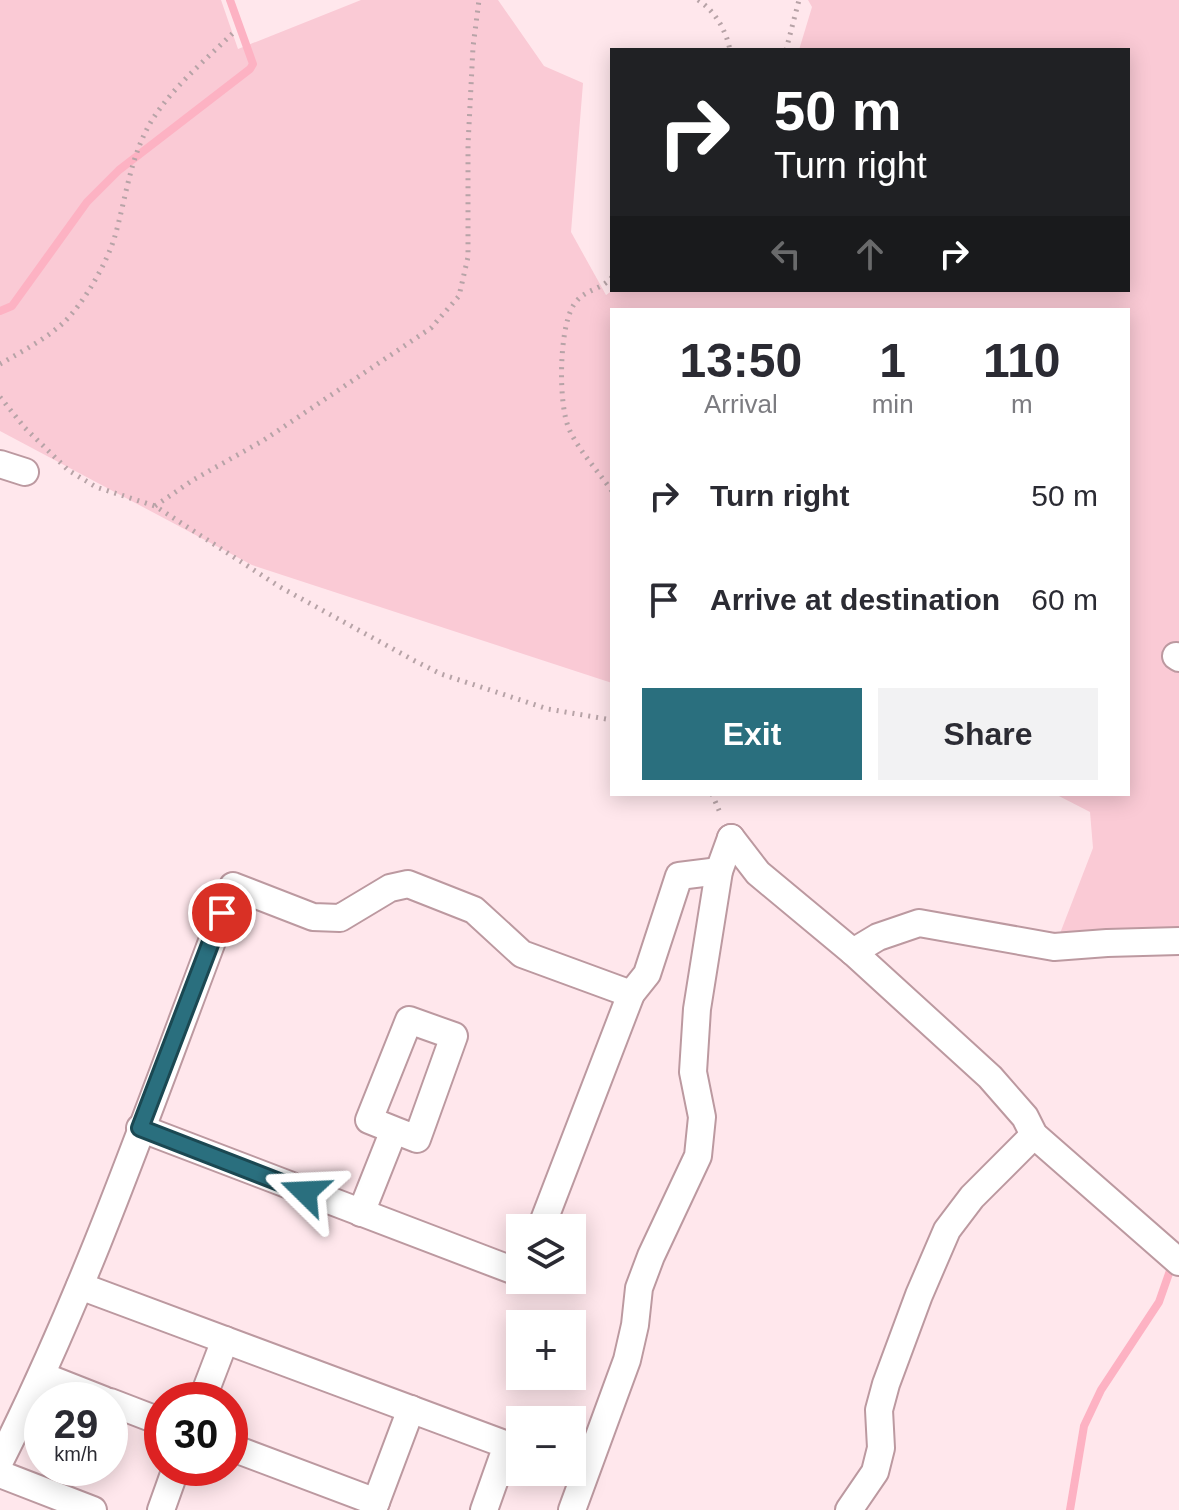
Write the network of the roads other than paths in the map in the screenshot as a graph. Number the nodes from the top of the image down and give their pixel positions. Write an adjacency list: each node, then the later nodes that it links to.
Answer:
1 (719, 871): 3 (street); 4 (street); 27 (street)
2 (1179, 941): 3 (street)
3 (853, 952): 7 (street)
4 (631, 994): 5 (street); 9 (street)
5 (140, 1128): 8 (street); 12 (street)
6 (394, 1130): 8 (street)
7 (1034, 1135): 10 (street); 28 (street)
8 (361, 1213): 11 (street)
9 (546, 1214)
10 (1179, 1262)
11 (506, 1268)
12 (80, 1286): 13 (street); 14 (street)
13 (225, 1340): 16 (street); 17 (street)
14 (43, 1376): 15 (street); 19 (street)
15 (58, 1382)
16 (209, 1382)
17 (411, 1409): 23 (street); 26 (street)
18 (248, 1454): 23 (street)
19 (0, 1461)
20 (0, 1474): 22 (street)
21 (170, 1486): 25 (street)
22 (51, 1502): 24 (street)
23 (374, 1506)
24 (93, 1510)
25 (161, 1510)
26 (484, 1510)
27 (572, 1510)
28 (849, 1510)

